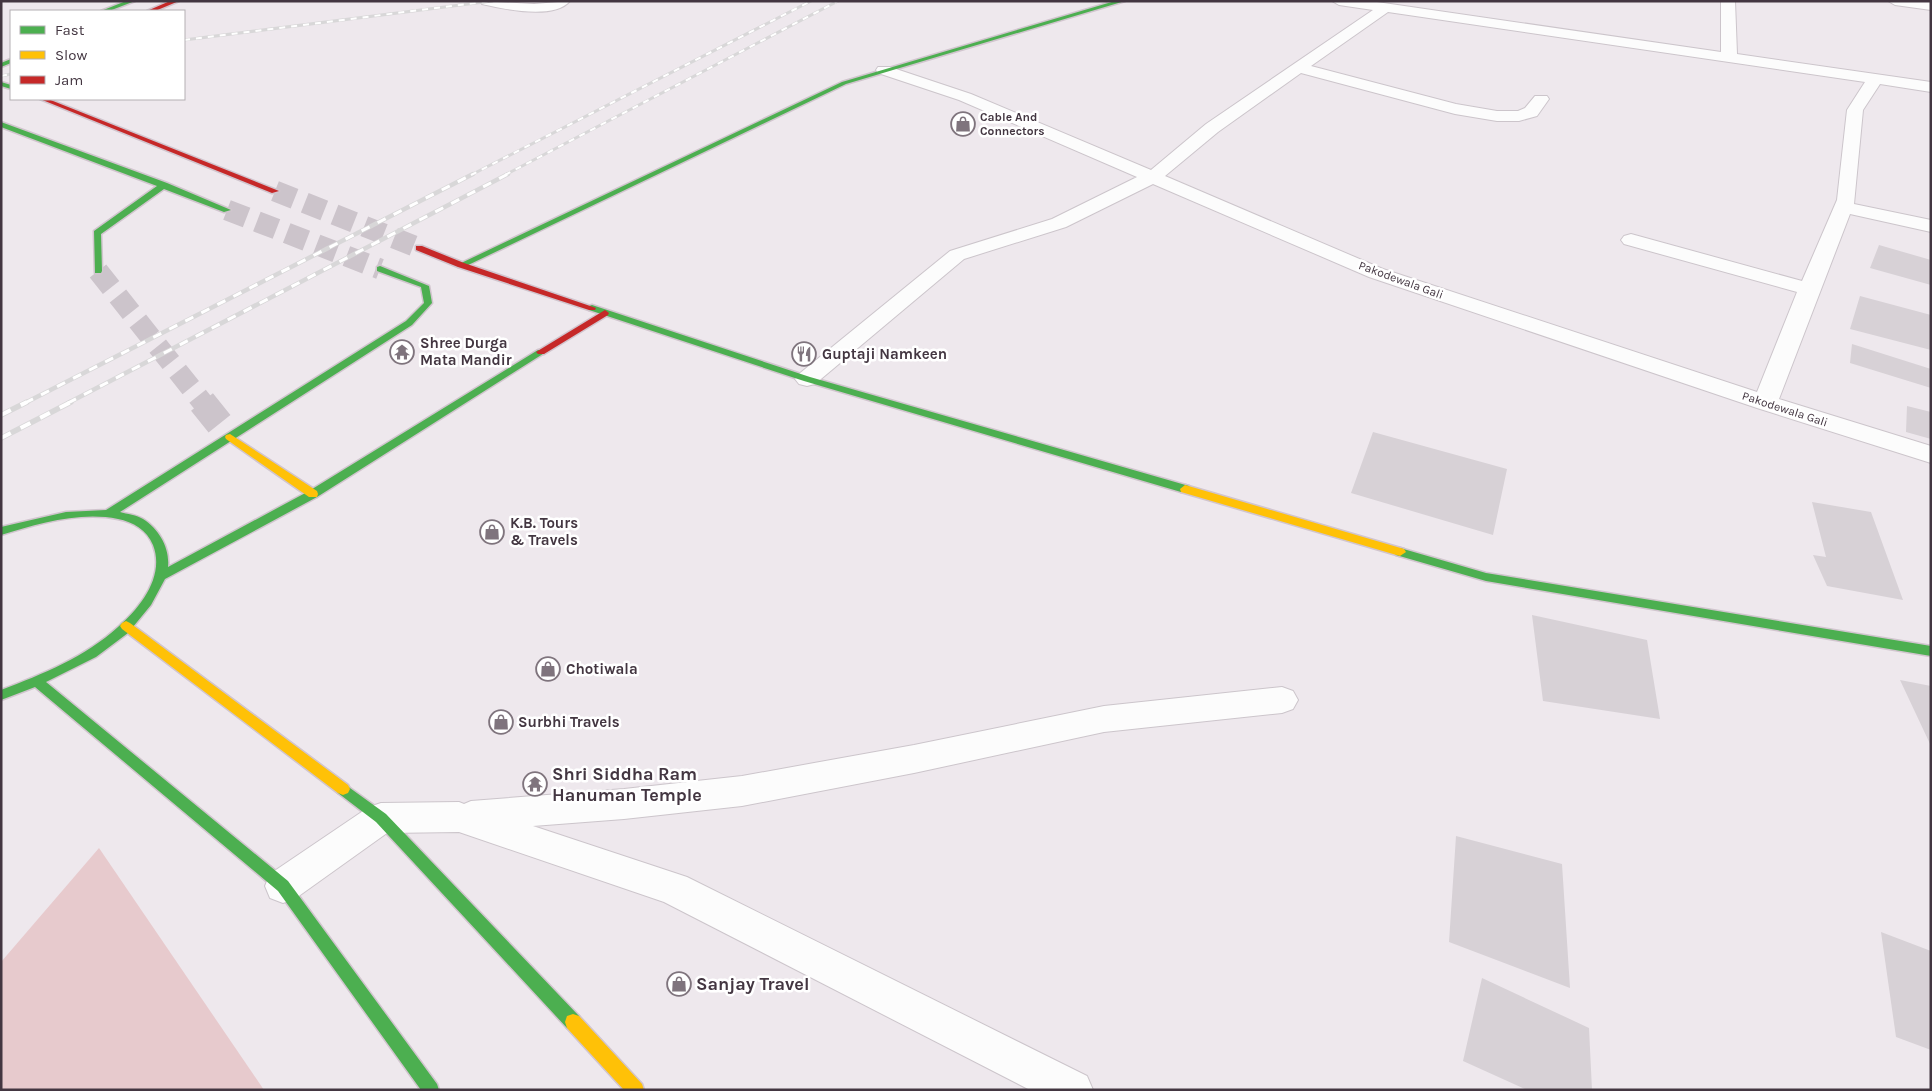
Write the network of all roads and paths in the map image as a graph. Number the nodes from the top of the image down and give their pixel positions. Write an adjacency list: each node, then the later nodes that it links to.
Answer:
1 (132, 1): 11 (main road)
2 (176, 1): 12 (main road)
3 (487, 1): 4 (street)
4 (563, 1)
5 (1122, 1): 15 (main road)
6 (1339, 1): 10 (street)
7 (1728, 1): 13 (street)
8 (1895, 1): 9 (street)
9 (1931, 6)
10 (1385, 8): 13 (street); 14 (street)
11 (107, 10)
12 (153, 10)
13 (1730, 58): 16 (street)
14 (1299, 68): 18 (street); 22 (street)
15 (884, 70): 22 (street, Pakodewala Gali); 30 (main road)
16 (1875, 79): 17 (street); 25 (street)
17 (1931, 87)
18 (1540, 99)
19 (49, 100): 20 (main road)
20 (74, 104): 24 (main road)
21 (1, 124): 23 (main road)
22 (1153, 178): 35 (street); 36 (street, Pakodewala Gali)
23 (164, 186): 26 (main road); 32 (main road)
24 (275, 191)
25 (1843, 207): 27 (street); 33 (street)
26 (227, 210)
27 (1931, 226)
28 (1630, 240): 33 (street)
29 (419, 248): 30 (main road)
30 (460, 265): 34 (main road)
31 (380, 269): 37 (main road)
32 (98, 271)
33 (1809, 289): 36 (street)
34 (605, 313): 35 (main road); 39 (main road)
35 (807, 379): 44 (main road)
36 (1765, 403): 38 (street, Pakodewala Gali)
37 (230, 437): 39 (main road); 40 (main road)
38 (1931, 455)
39 (313, 494): 42 (main road)
40 (110, 513): 41 (main road); 42 (main road)
41 (1, 531)
42 (161, 576): 43 (main road)
43 (126, 626): 45 (main road); 49 (main road)
44 (1931, 651)
45 (37, 682): 46 (main road); 50 (main road)
46 (1, 694)
47 (1282, 700): 48 (street)
48 (459, 817): 49 (street); 53 (street)
49 (381, 818): 50 (street); 52 (main road)
50 (283, 886): 51 (main road)
51 (431, 1090)
52 (636, 1090)
53 (1073, 1090)

